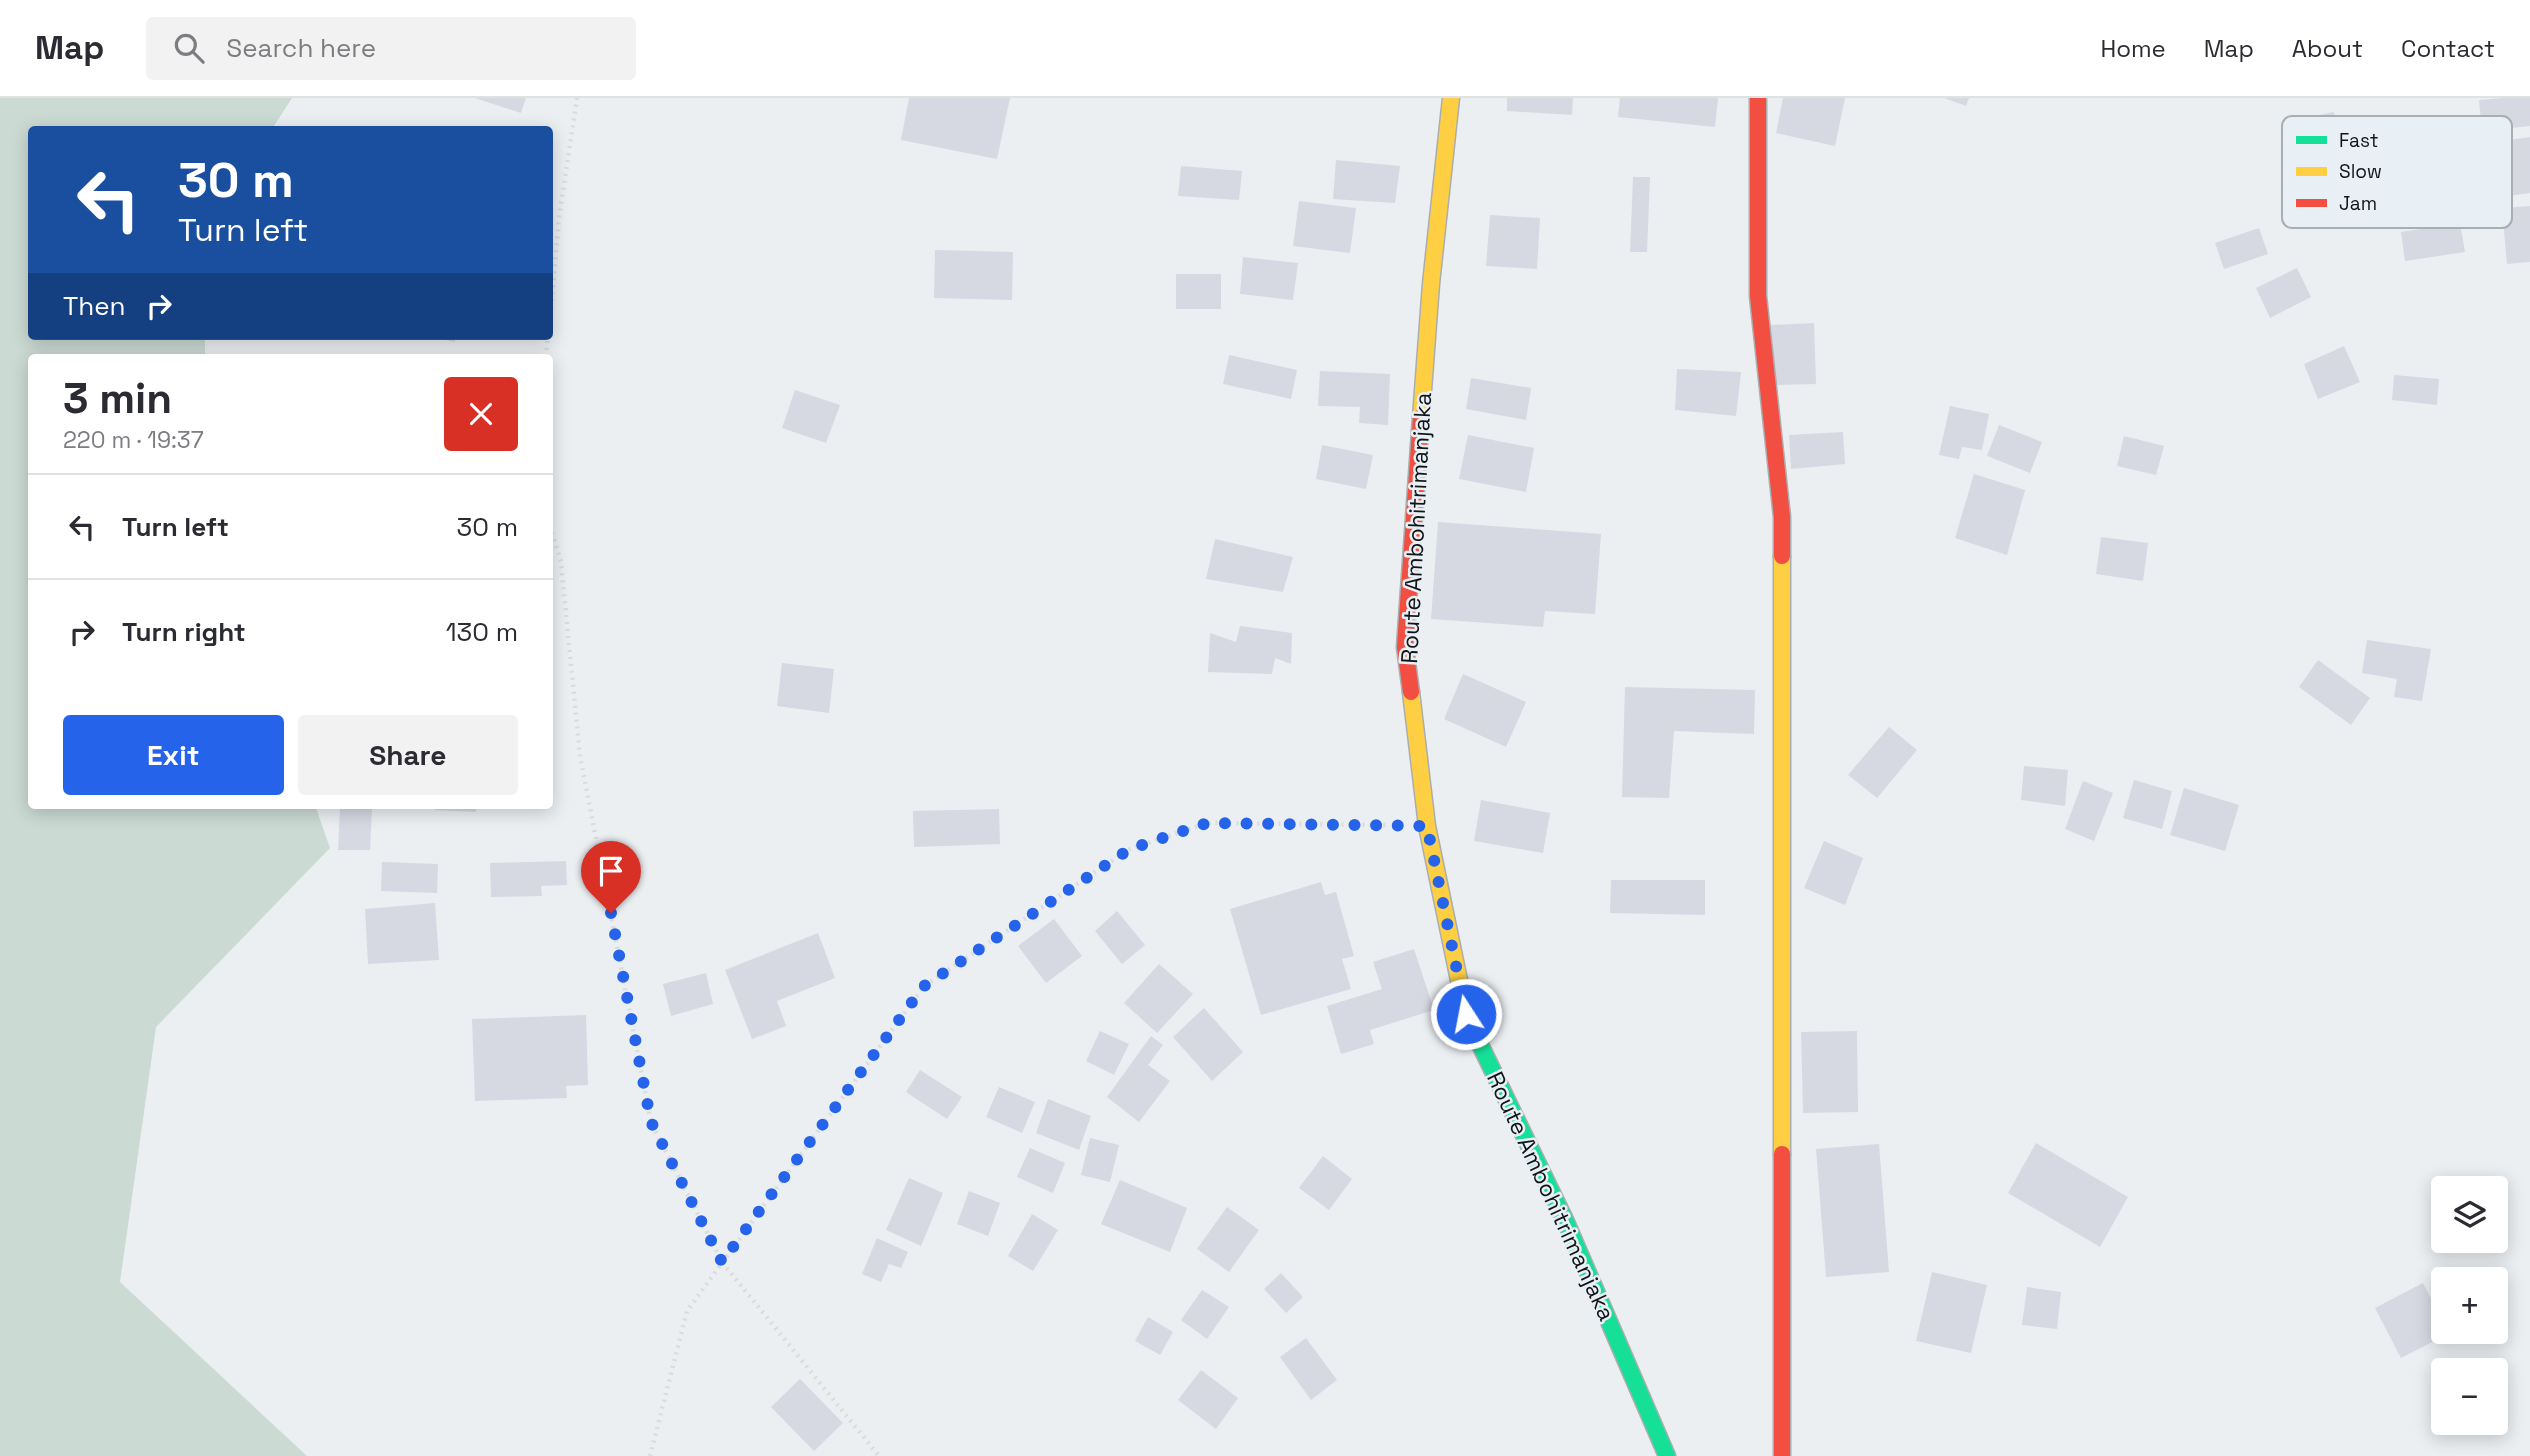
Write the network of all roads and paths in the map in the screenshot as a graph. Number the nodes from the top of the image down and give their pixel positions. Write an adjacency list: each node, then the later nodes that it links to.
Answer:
1 (576, 98): 4 (path)
2 (1451, 98): 6 (street, Route Ambohitrimanjaka)
3 (1758, 98): 11 (street)
4 (553, 287)
5 (553, 536): 7 (path)
6 (1427, 826): 7 (path); 10 (street, Route Ambohitrimanjaka)
7 (722, 1262): 8 (path); 9 (path)
8 (650, 1456)
9 (879, 1456)
10 (1667, 1456)
11 (1782, 1456)

